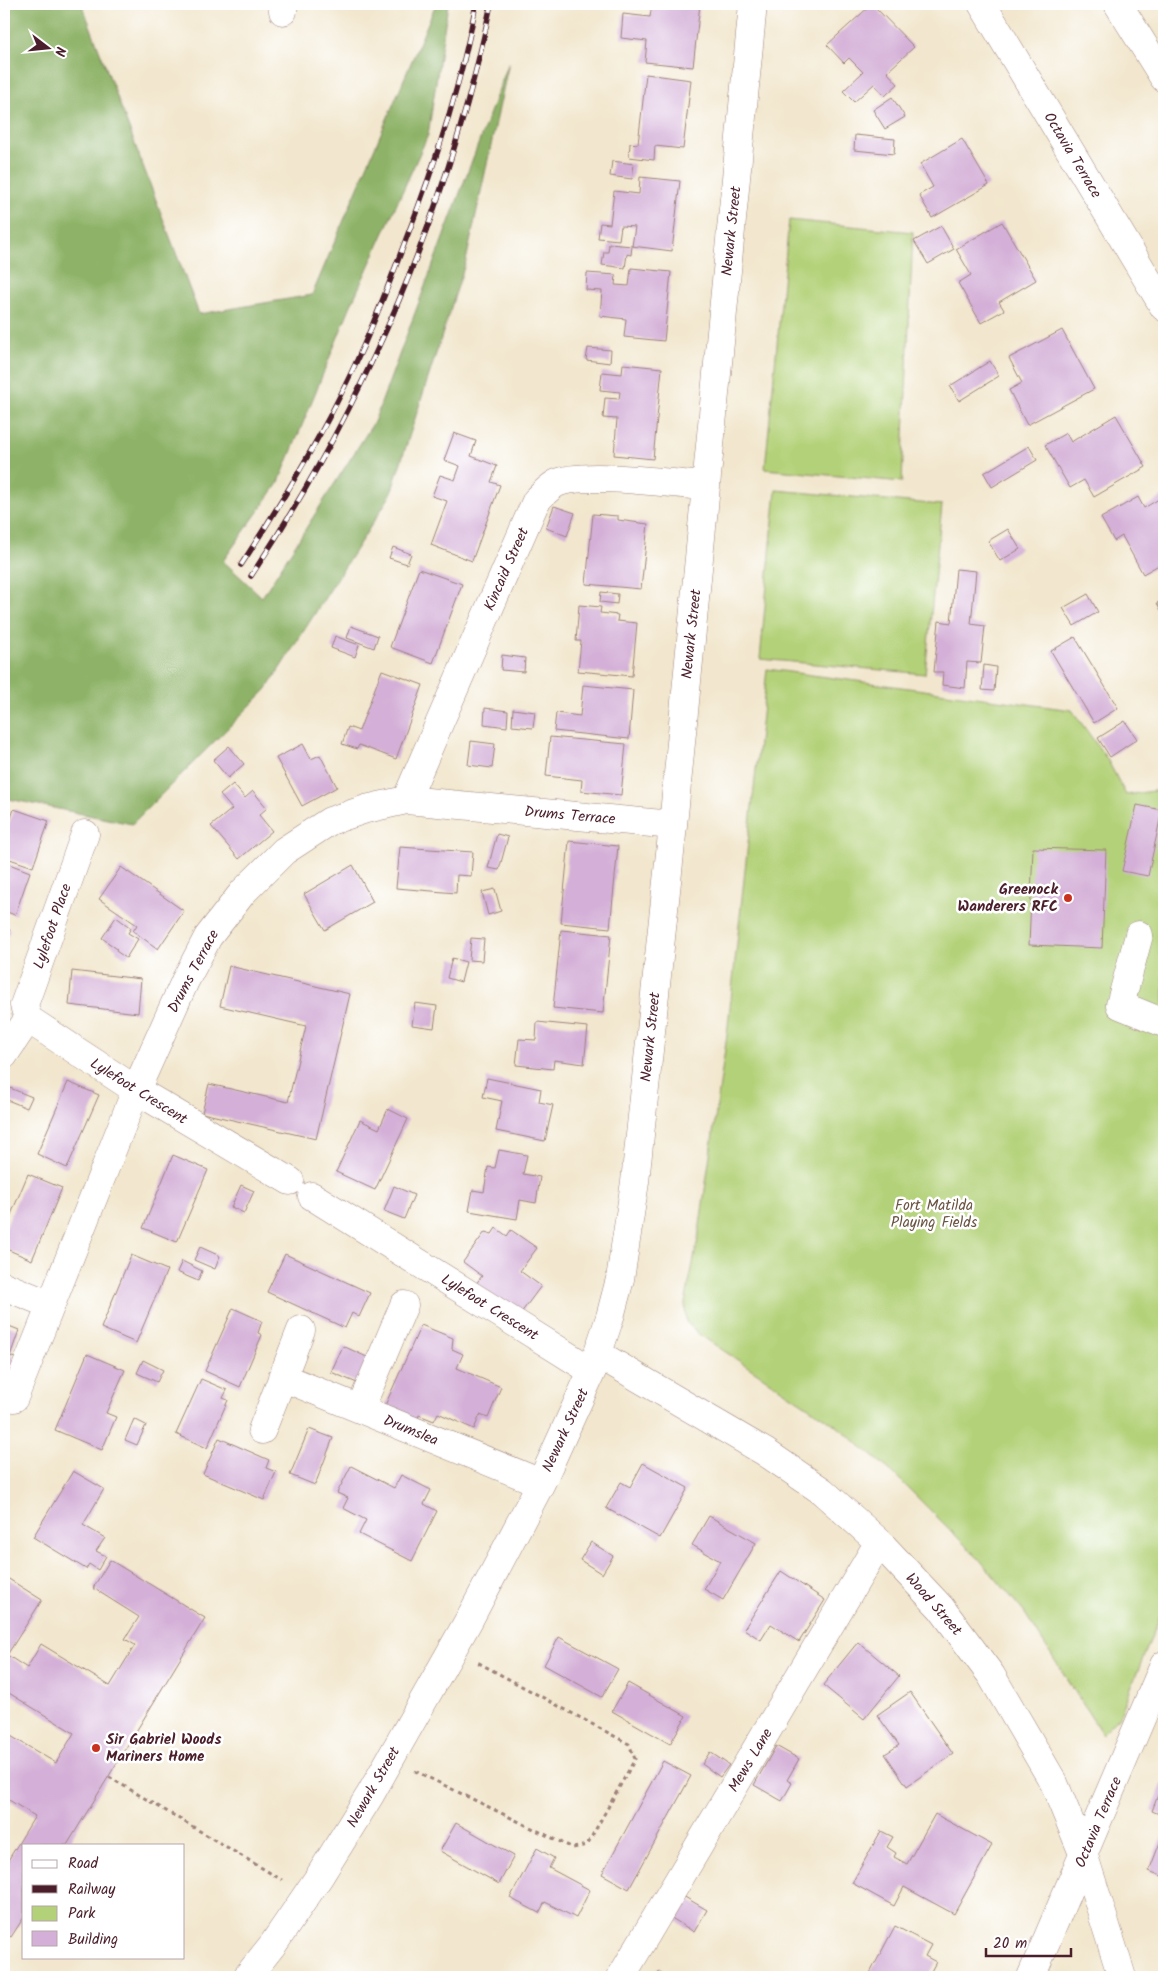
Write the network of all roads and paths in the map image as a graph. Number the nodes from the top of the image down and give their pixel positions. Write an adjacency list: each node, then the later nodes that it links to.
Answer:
1 (753, 4): 6 (street, Newark Street)
2 (982, 4): 5 (street, Octavia Terrace)
3 (1118, 4): 4 (street)
4 (1164, 78)
5 (1164, 307)
6 (706, 486): 7 (street, Kincaid Street); 8 (street, Newark Street)
7 (406, 800): 8 (street, Drums Terrace); 14 (street, Drums Terrace)
8 (673, 825): 21 (street, Newark Street)
9 (85, 834): 11 (street, Lylefoot Place)
10 (1139, 935): 12 (street)
11 (28, 1019): 13 (street); 14 (street, Lylefoot Crescent)
12 (1164, 1023)
13 (4, 1055)
14 (136, 1090): 15 (street, Lylefoot Crescent); 18 (street, Drums Terrace)
15 (290, 1182)
16 (312, 1196): 21 (street, Lylefoot Crescent)
17 (4, 1286): 18 (street)
18 (51, 1305): 23 (street, Drums Terrace)
19 (404, 1305): 24 (street)
20 (301, 1330): 22 (street)
21 (595, 1362): 26 (street, Newark Street); 27 (street, Wood Street)
22 (282, 1377): 24 (street, Drumslea); 25 (street)
23 (14, 1398)
24 (360, 1409): 26 (street, Drumslea)
25 (262, 1430)
26 (541, 1483): 28 (street, Newark Street)
27 (879, 1542): 32 (street, Wood Street); 35 (street, Mews Lane)
28 (452, 1649): 30 (street, Newark Street); 30 (path)
29 (1164, 1666): 32 (street, Octavia Terrace)
30 (390, 1759): 33 (street, Newark Street)
31 (108, 1777): 33 (path)
32 (1084, 1856): 36 (street, Octavia Terrace); 37 (street, Wood Street)
33 (307, 1895): 34 (street, Newark Street)
34 (247, 1977)
35 (621, 1977)
36 (1031, 1977)
37 (1122, 1977)

